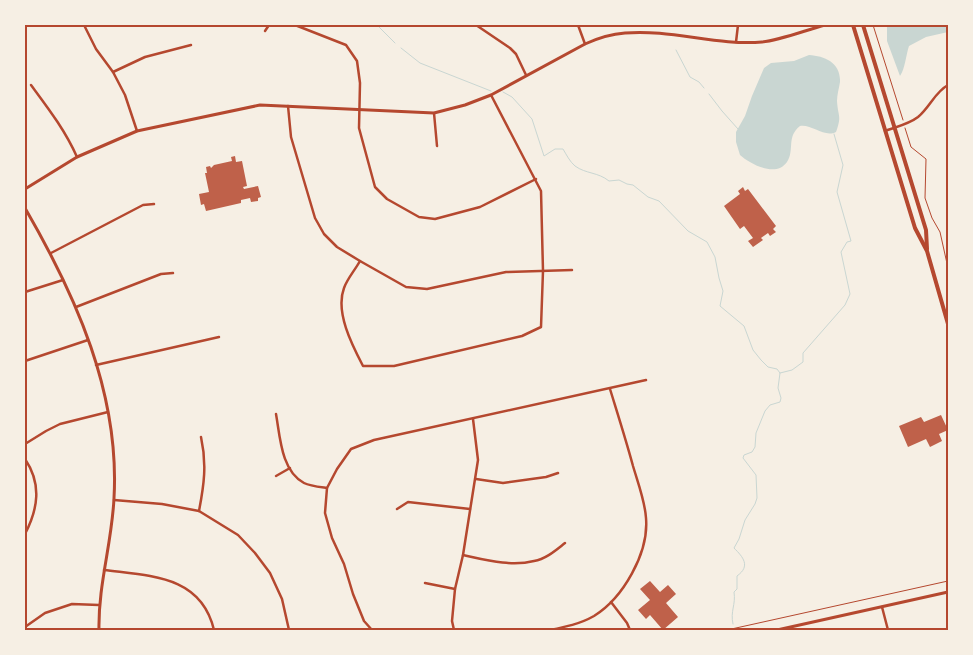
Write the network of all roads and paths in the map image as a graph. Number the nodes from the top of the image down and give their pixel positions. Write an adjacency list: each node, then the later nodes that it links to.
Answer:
1 (84, 25): 15 (street)
2 (268, 25): 11 (street)
3 (295, 25): 21 (street)
4 (477, 25): 16 (street)
5 (578, 25): 13 (street)
6 (738, 25): 12 (street)
7 (825, 25): 12 (street)
8 (853, 25): 25 (main road)
9 (864, 25): 24 (main road)
10 (873, 25): 23 (path)
11 (265, 31)
12 (736, 42): 13 (street)
13 (585, 44): 16 (street)
14 (191, 45): 15 (street)
15 (113, 72): 26 (street)
16 (526, 75): 19 (street)
17 (31, 85): 28 (street)
18 (948, 85): 23 (street)
19 (491, 95): 22 (street); 29 (street)
20 (288, 106): 21 (street); 26 (street); 35 (street)
21 (358, 109): 22 (street); 29 (street)
22 (434, 113): 27 (street)
23 (904, 124): 24 (street); 36 (path)
24 (894, 128): 25 (street); 33 (main road)
25 (885, 130): 33 (main road)
26 (137, 131): 28 (street)
27 (437, 146)
28 (77, 157): 30 (street)
29 (536, 179): 38 (street)
30 (25, 189)
31 (154, 204): 34 (street)
32 (25, 208): 34 (street)
33 (927, 251): 43 (main road)
34 (51, 253): 40 (street)
35 (360, 261): 38 (street); 38 (street)
36 (948, 268)
37 (572, 270): 38 (street)
38 (542, 271)
39 (173, 273): 42 (street)
40 (63, 280): 41 (street); 42 (street)
41 (25, 292)
42 (76, 307): 45 (street)
43 (948, 324)
44 (219, 337): 47 (street)
45 (88, 340): 46 (street); 47 (street)
46 (25, 361)
47 (96, 365): 50 (street)
48 (646, 380): 49 (street)
49 (610, 389): 52 (street); 73 (street)
50 (108, 412): 54 (street); 61 (street)
51 (276, 414): 56 (street)
52 (473, 419): 59 (street); 60 (street)
53 (201, 437): 64 (street)
54 (25, 444)
55 (25, 459): 65 (street)
56 (290, 468): 58 (street); 60 (street)
57 (558, 472): 59 (street)
58 (276, 476)
59 (476, 479): 63 (street)
60 (327, 488): 80 (street)
61 (114, 500): 64 (street); 68 (street)
62 (397, 509): 63 (street)
63 (470, 509): 67 (street)
64 (199, 511): 79 (street)
65 (25, 534)
66 (565, 543): 67 (street)
67 (463, 555): 71 (street)
68 (104, 570): 74 (street); 78 (street)
69 (948, 581): 84 (path)
70 (425, 583): 71 (street)
71 (455, 589): 81 (street)
72 (948, 592): 75 (street)
73 (611, 602): 82 (street); 83 (street)
74 (99, 605): 76 (street); 77 (street)
75 (882, 606): 85 (street); 86 (street)
76 (25, 628)
77 (99, 630)
78 (214, 630)
79 (289, 630)
80 (372, 630)
81 (454, 630)
82 (550, 630)
83 (630, 630)
84 (727, 630)
85 (777, 630)
86 (888, 630)

